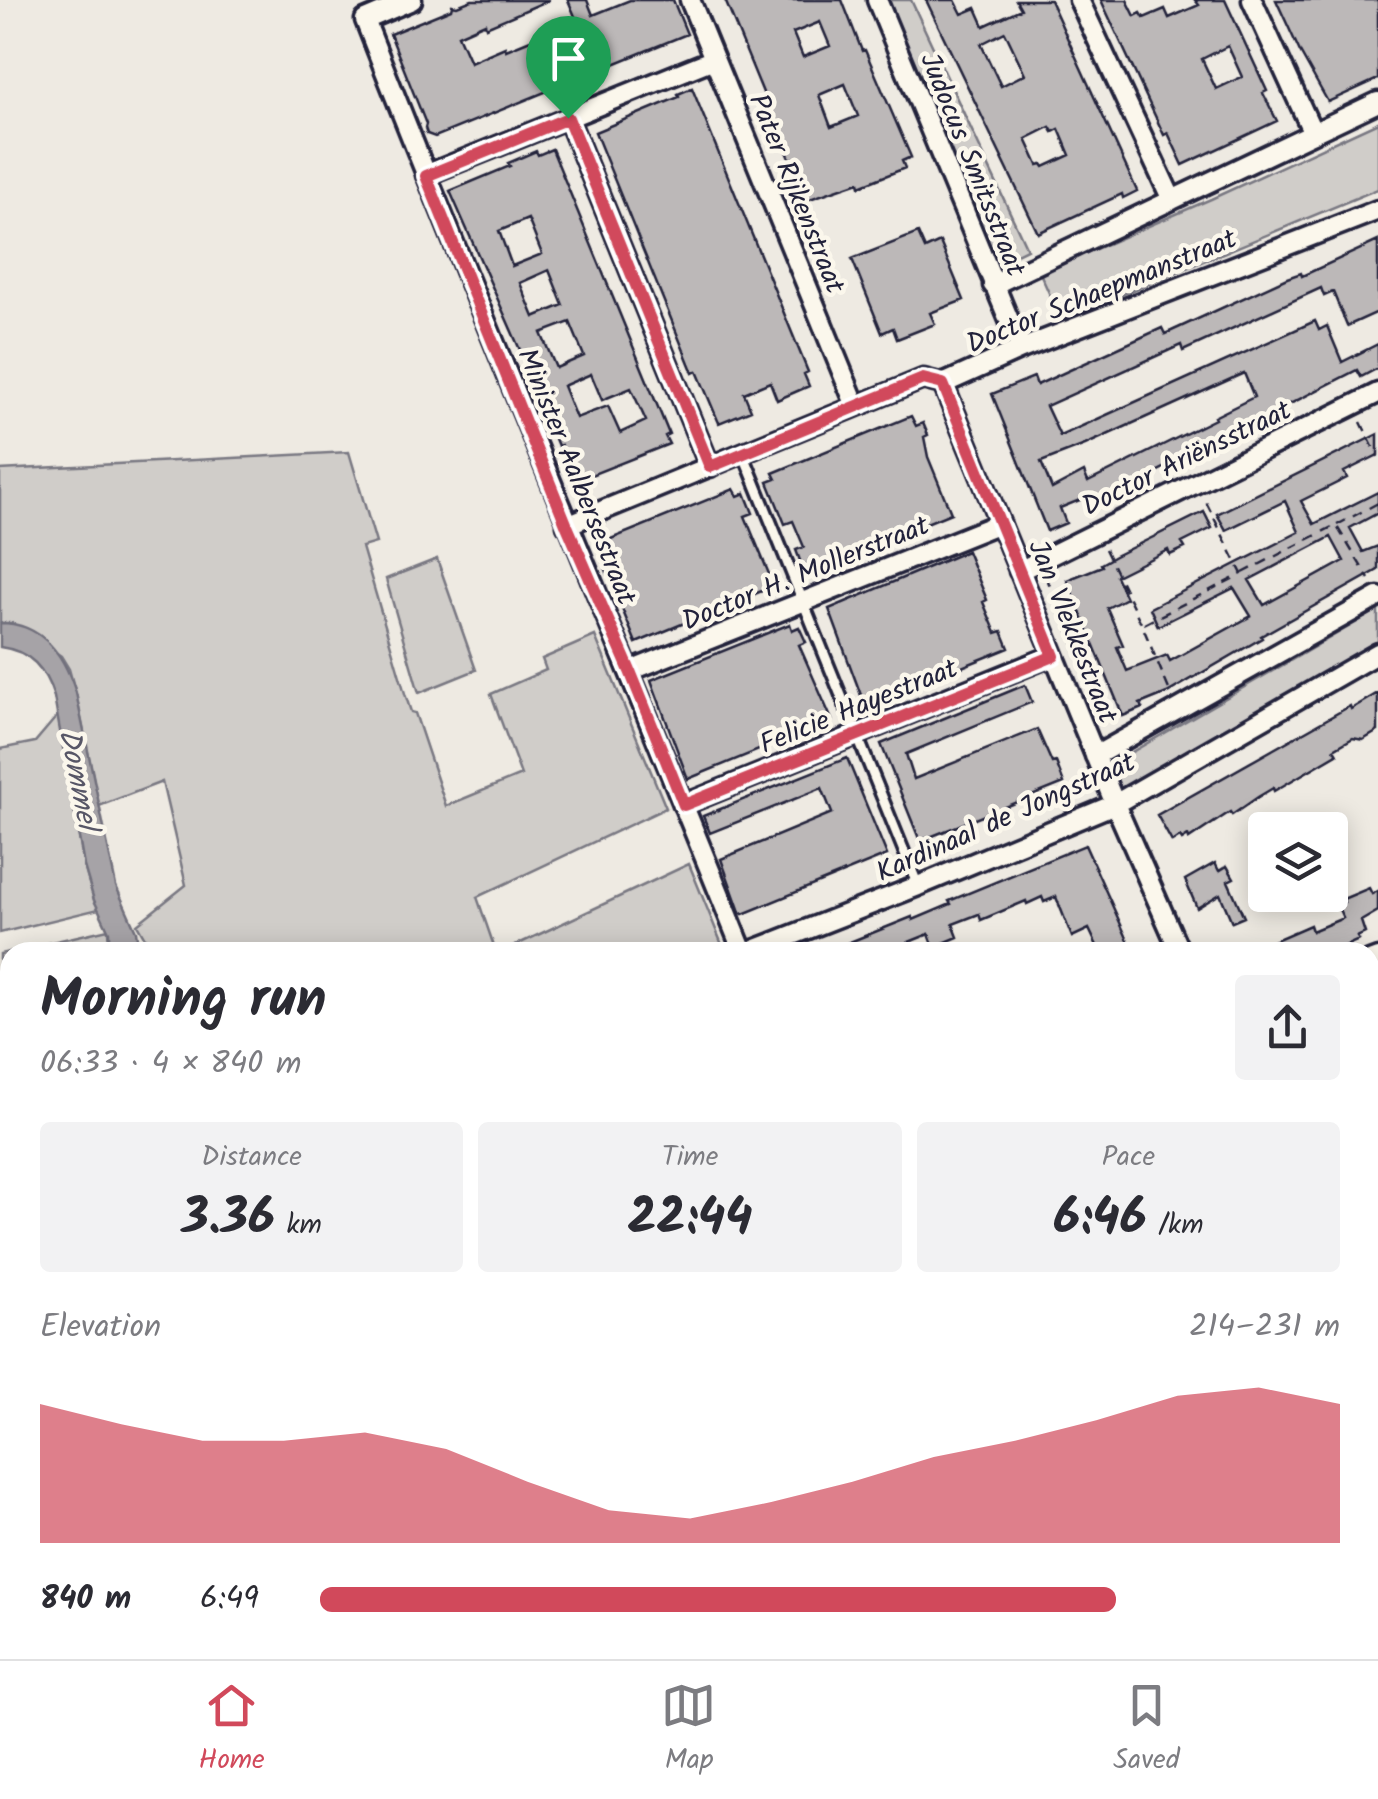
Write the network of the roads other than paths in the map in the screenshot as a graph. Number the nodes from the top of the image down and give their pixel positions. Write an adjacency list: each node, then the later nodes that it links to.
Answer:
1 (412, 0): 10 (street, Minister Aalbersestraat)
2 (690, 0): 6 (street, Pater Rijkenstraat)
3 (877, 0): 13 (street, Judocus Smitsstraat)
4 (1078, 0): 11 (street)
5 (1252, 0): 9 (street)
6 (714, 60): 8 (street); 17 (street, Pater Rijkenstraat)
7 (1378, 102): 9 (street, Doctor Schaepmanstraat)
8 (568, 118): 10 (street); 19 (street)
9 (1313, 132): 11 (street, Doctor Schaepmanstraat)
10 (426, 176): 21 (street, Minister Aalbersestraat)
11 (1172, 200): 13 (street, Doctor Schaepmanstraat)
12 (1378, 210): 14 (street, Doctor Schaepmanstraat)
13 (993, 285): 14 (street, Judocus Smitsstraat)
14 (1021, 349): 15 (street, Doctor Schaepmanstraat)
15 (943, 384): 17 (street, Doctor Schaepmanstraat); 20 (street, Jan Vlekkestraat)
16 (1378, 393): 22 (street, Doctor Ariënsstraat)
17 (856, 406): 18 (street, Doctor Schaepmanstraat)
18 (743, 452): 19 (street, Doctor Schaepmanstraat); 24 (lane)
19 (710, 467): 21 (street, Doctor Schaepmanstraat)
20 (1000, 523): 22 (street, Jan Vlekkestraat); 24 (street, Doctor H. Mollerstraat)
21 (567, 526): 27 (street, Minister Aalbersestraat)
22 (1020, 571): 26 (street, Jan Vlekkestraat)
23 (1377, 593): 29 (street, Kardinaal de Jongstraat)
24 (804, 602): 27 (street, Doctor H. Mollerstraat); 28 (lane)
25 (1378, 654): 30 (street, Kardinaal de Jongstraat)
26 (1054, 656): 28 (street, Felicie Hayestraat); 29 (street, Jan Vlekkestraat)
27 (630, 671): 31 (street, Minister Aalbersestraat)
28 (858, 735): 31 (street, Felicie Hayestraat); 32 (lane)
29 (1095, 756): 30 (street, Jan Vlekkestraat)
30 (1115, 804): 32 (street, Kardinaal de Jongstraat); 35 (street, Jan Vlekkestraat)
31 (684, 805): 33 (street, Minister Aalbersestraat)
32 (918, 886): 34 (street, Kardinaal de Jongstraat)
33 (742, 942)
34 (772, 942)
35 (1176, 942)

